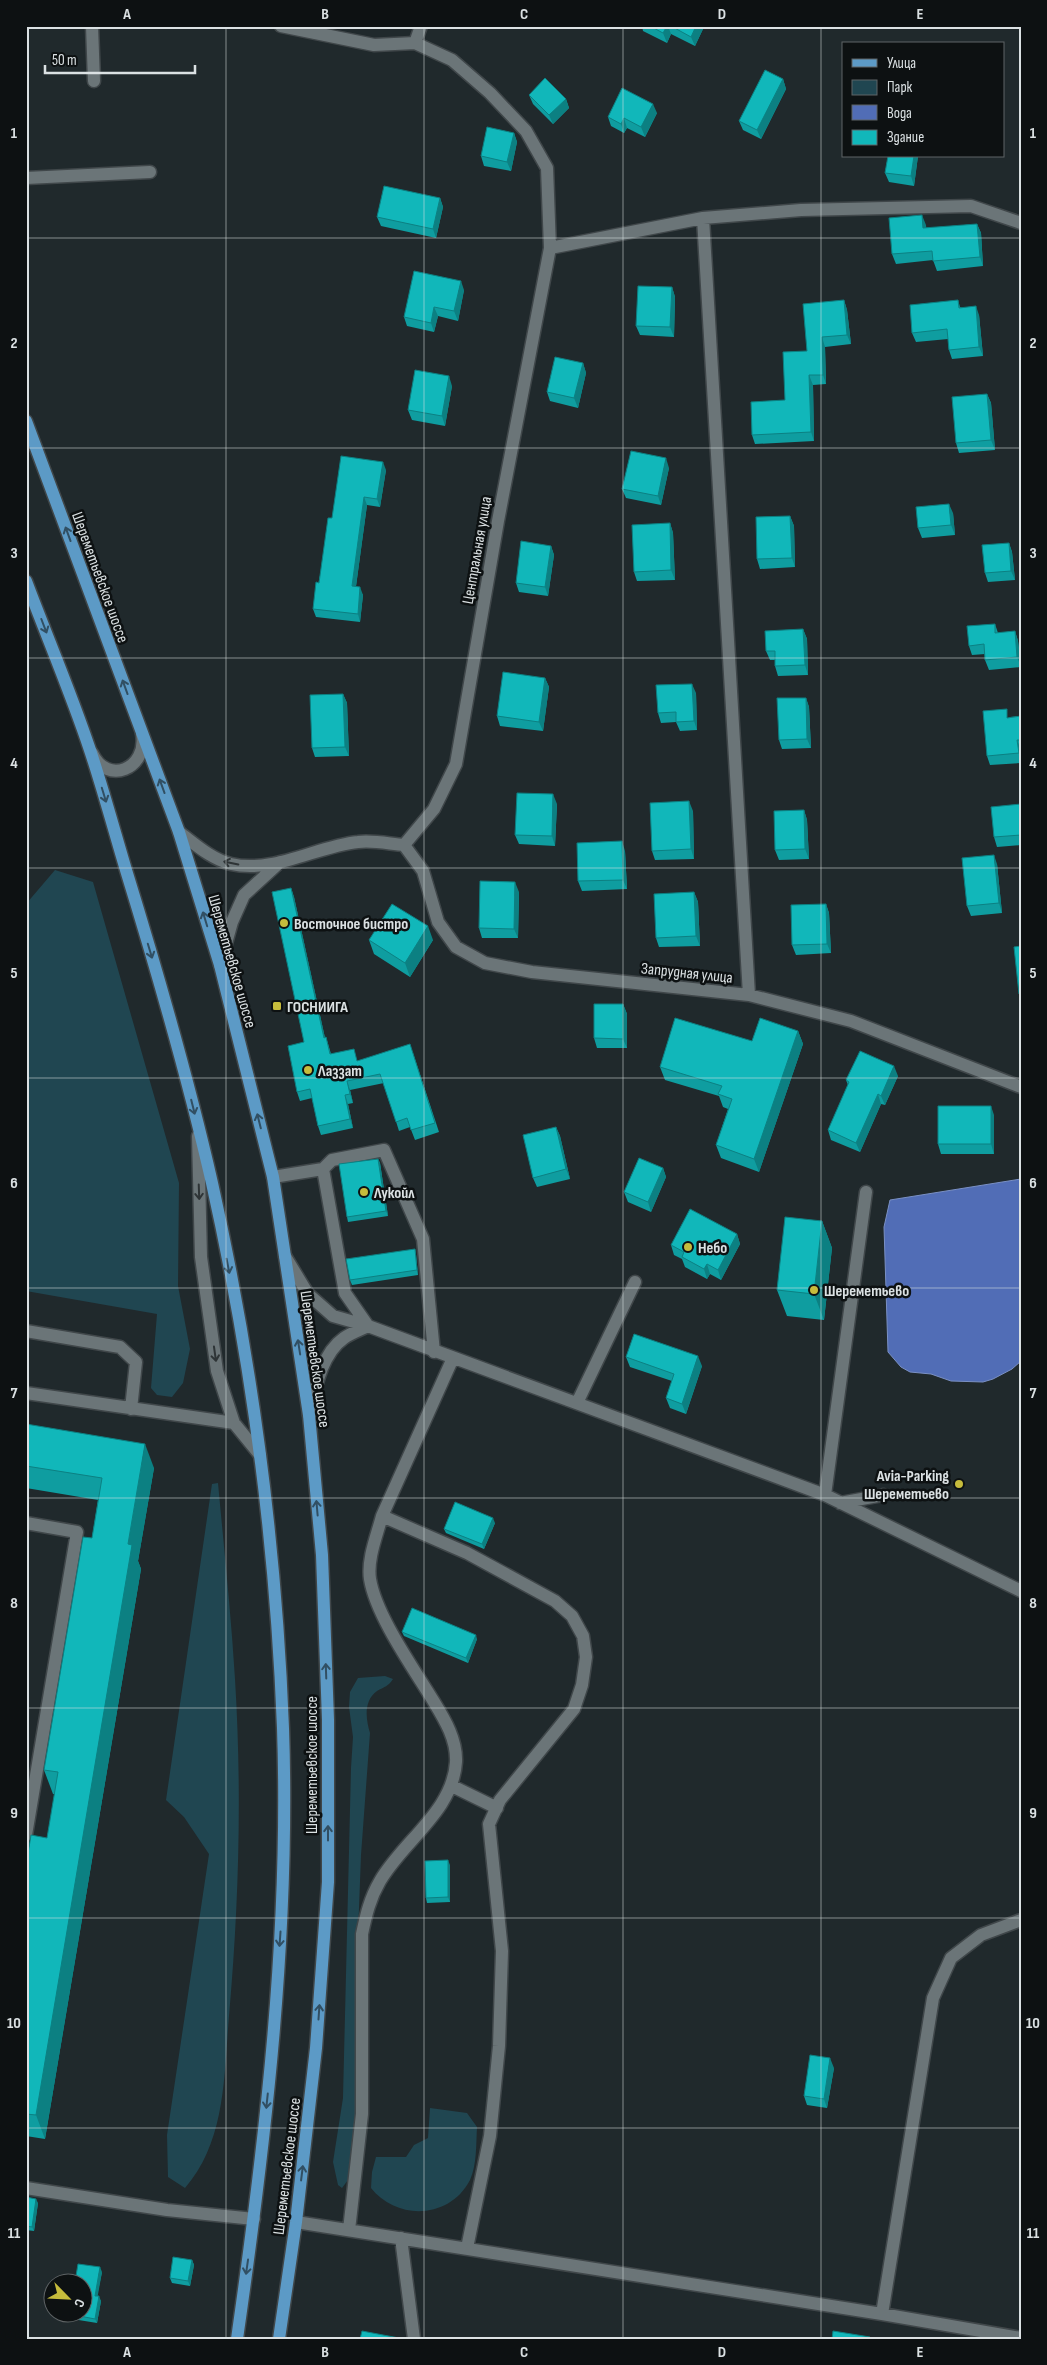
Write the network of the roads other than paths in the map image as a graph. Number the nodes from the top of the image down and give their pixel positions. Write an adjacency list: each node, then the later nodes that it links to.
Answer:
1 (92, 26): 5 (street)
2 (282, 26): 4 (street)
3 (421, 26): 4 (street)
4 (415, 43): 10 (street, Центральная улица)
5 (94, 81)
6 (150, 172): 7 (street)
7 (26, 178)
8 (703, 218): 9 (street); 10 (street); 19 (street)
9 (1021, 223)
10 (550, 248): 16 (street, Центральная улица)
11 (26, 421): 13 (main road, Шереметьевское шоссе, one-way to 11)
12 (26, 581): 14 (main road, Шереметьевское шоссе, one-way to 14)
13 (142, 733): 14 (street); 15 (main road, Шереметьевское шоссе, one-way to 13)
14 (90, 748): 21 (main road, Шереметьевское шоссе, one-way to 21)
15 (179, 832): 17 (street, one-way to 15); 18 (main road, Шереметьевское шоссе, one-way to 15)
16 (404, 845): 17 (street); 19 (street, Запрудная улица)
17 (280, 862): 18 (street)
18 (220, 965): 23 (main road, Шереметьевское шоссе, one-way to 18)
19 (749, 995): 20 (street, Запрудная улица)
20 (1021, 1087)
21 (197, 1126): 35 (street, one-way to 35); 36 (main road, Шереметьевское шоссе, one-way to 36)
22 (323, 1169): 23 (street); 27 (street); 29 (street)
23 (273, 1177): 25 (main road, Шереметьевское шоссе)
24 (866, 1192): 37 (street)
25 (285, 1256): 27 (street); 34 (main road, Шереметьевское шоссе, one-way to 25)
26 (635, 1282): 32 (street)
27 (368, 1326): 29 (street); 34 (street)
28 (26, 1331): 33 (street)
29 (434, 1352): 30 (street)
30 (453, 1358): 32 (street); 40 (street)
31 (26, 1393): 33 (street)
32 (577, 1403): 37 (street)
33 (131, 1409): 35 (street)
34 (309, 1415): 50 (main road, Шереметьевское шоссе, one-way to 34)
35 (234, 1423): 36 (street)
36 (260, 1455): 49 (main road, Шереметьевское шоссе, one-way to 49)
37 (825, 1495): 39 (street)
38 (883, 1495): 39 (street)
39 (840, 1503): 42 (street)
40 (382, 1516): 43 (street); 44 (street)
41 (26, 1523): 45 (street)
42 (1021, 1591)
43 (452, 1786): 44 (street); 51 (street)
44 (497, 1808): 53 (street)
45 (27, 1820): 46 (street)
46 (26, 1835)
47 (1021, 1920): 54 (street)
48 (26, 2188): 49 (street)
49 (254, 2219): 57 (main road, Шереметьевское шоссе, one-way to 57)
50 (296, 2222): 51 (street); 58 (main road, Шереметьевское шоссе)
51 (349, 2230): 52 (street)
52 (401, 2238): 53 (street); 59 (street)
53 (467, 2248): 54 (street)
54 (882, 2314): 55 (street)
55 (963, 2334): 56 (street)
56 (1021, 2338)
57 (237, 2339)
58 (278, 2339)
59 (414, 2339)

